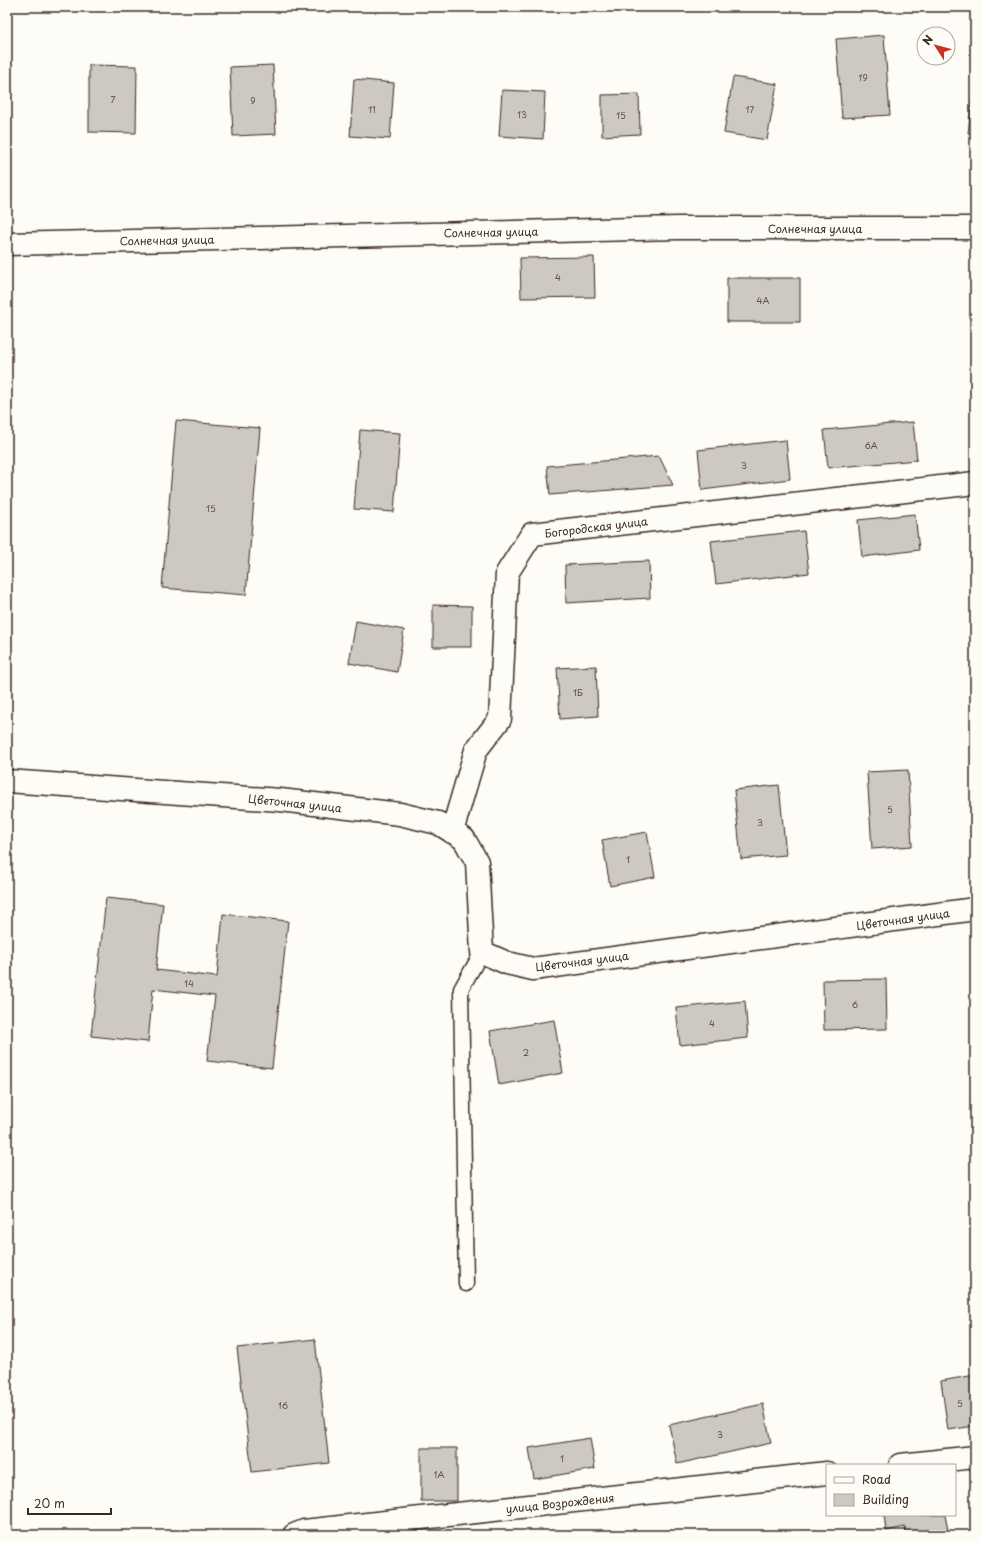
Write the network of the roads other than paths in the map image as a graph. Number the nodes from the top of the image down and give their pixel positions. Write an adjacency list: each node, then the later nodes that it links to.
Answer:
1 (975, 228): 2 (street, Солнечная улица)
2 (7, 244)
3 (975, 482): 5 (street, Богородская улица)
4 (7, 781): 5 (street, Цветочная улица)
5 (452, 832): 7 (street, Цветочная улица)
6 (975, 909): 7 (street, Цветочная улица)
7 (482, 952): 8 (lane)
8 (466, 1284)
9 (975, 1457): 10 (street)
10 (909, 1464)
11 (826, 1473): 12 (street, улица Возрождения)
12 (294, 1535)

